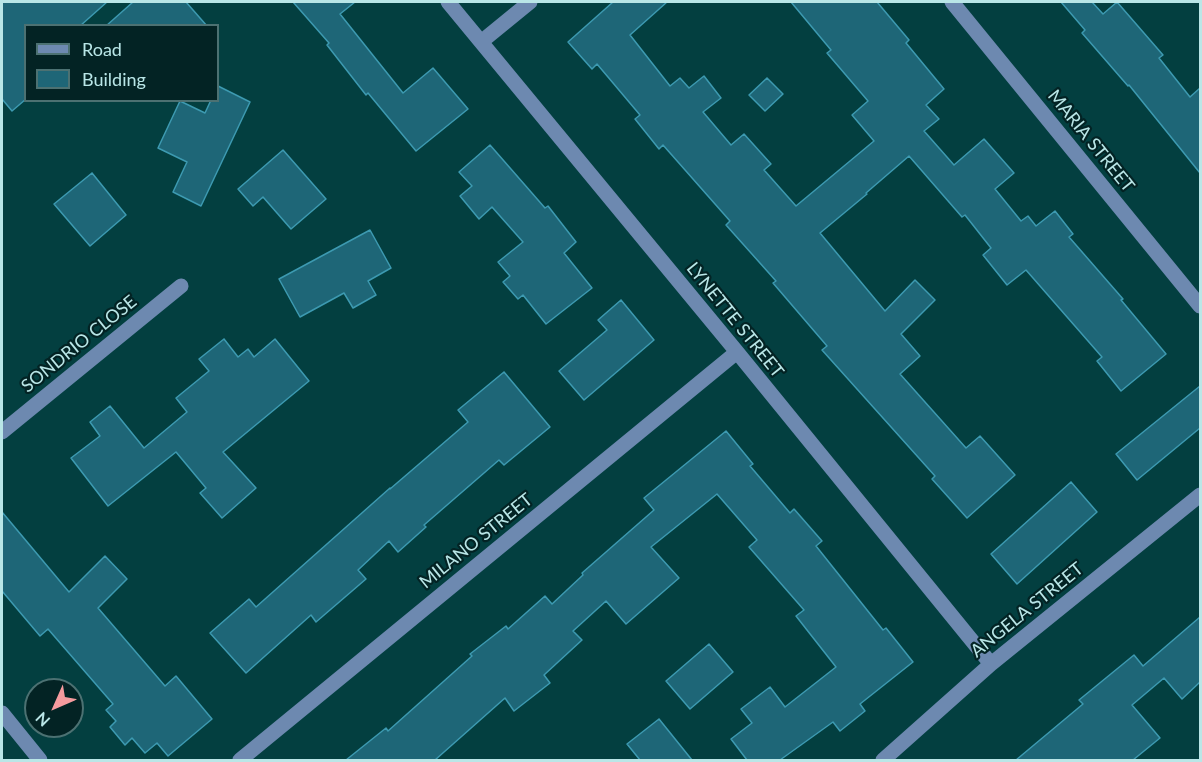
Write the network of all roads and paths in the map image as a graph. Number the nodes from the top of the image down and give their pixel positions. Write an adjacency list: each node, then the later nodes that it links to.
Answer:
1 (448, 2): 4 (street, LYNETTE STREET)
2 (530, 2): 4 (street)
3 (952, 2): 6 (street, MARIA STREET)
4 (481, 42): 7 (street, LYNETTE STREET)
5 (181, 286): 8 (street, SONDRIO CLOSE)
6 (1200, 306)
7 (737, 352): 10 (street, LYNETTE STREET); 13 (street, MILANO STREET)
8 (2, 432)
9 (1200, 495): 10 (street, ANGELA STREET)
10 (991, 664): 14 (street, ANGELA STREET)
11 (2, 713): 12 (street)
12 (40, 760)
13 (240, 760)
14 (883, 760)

